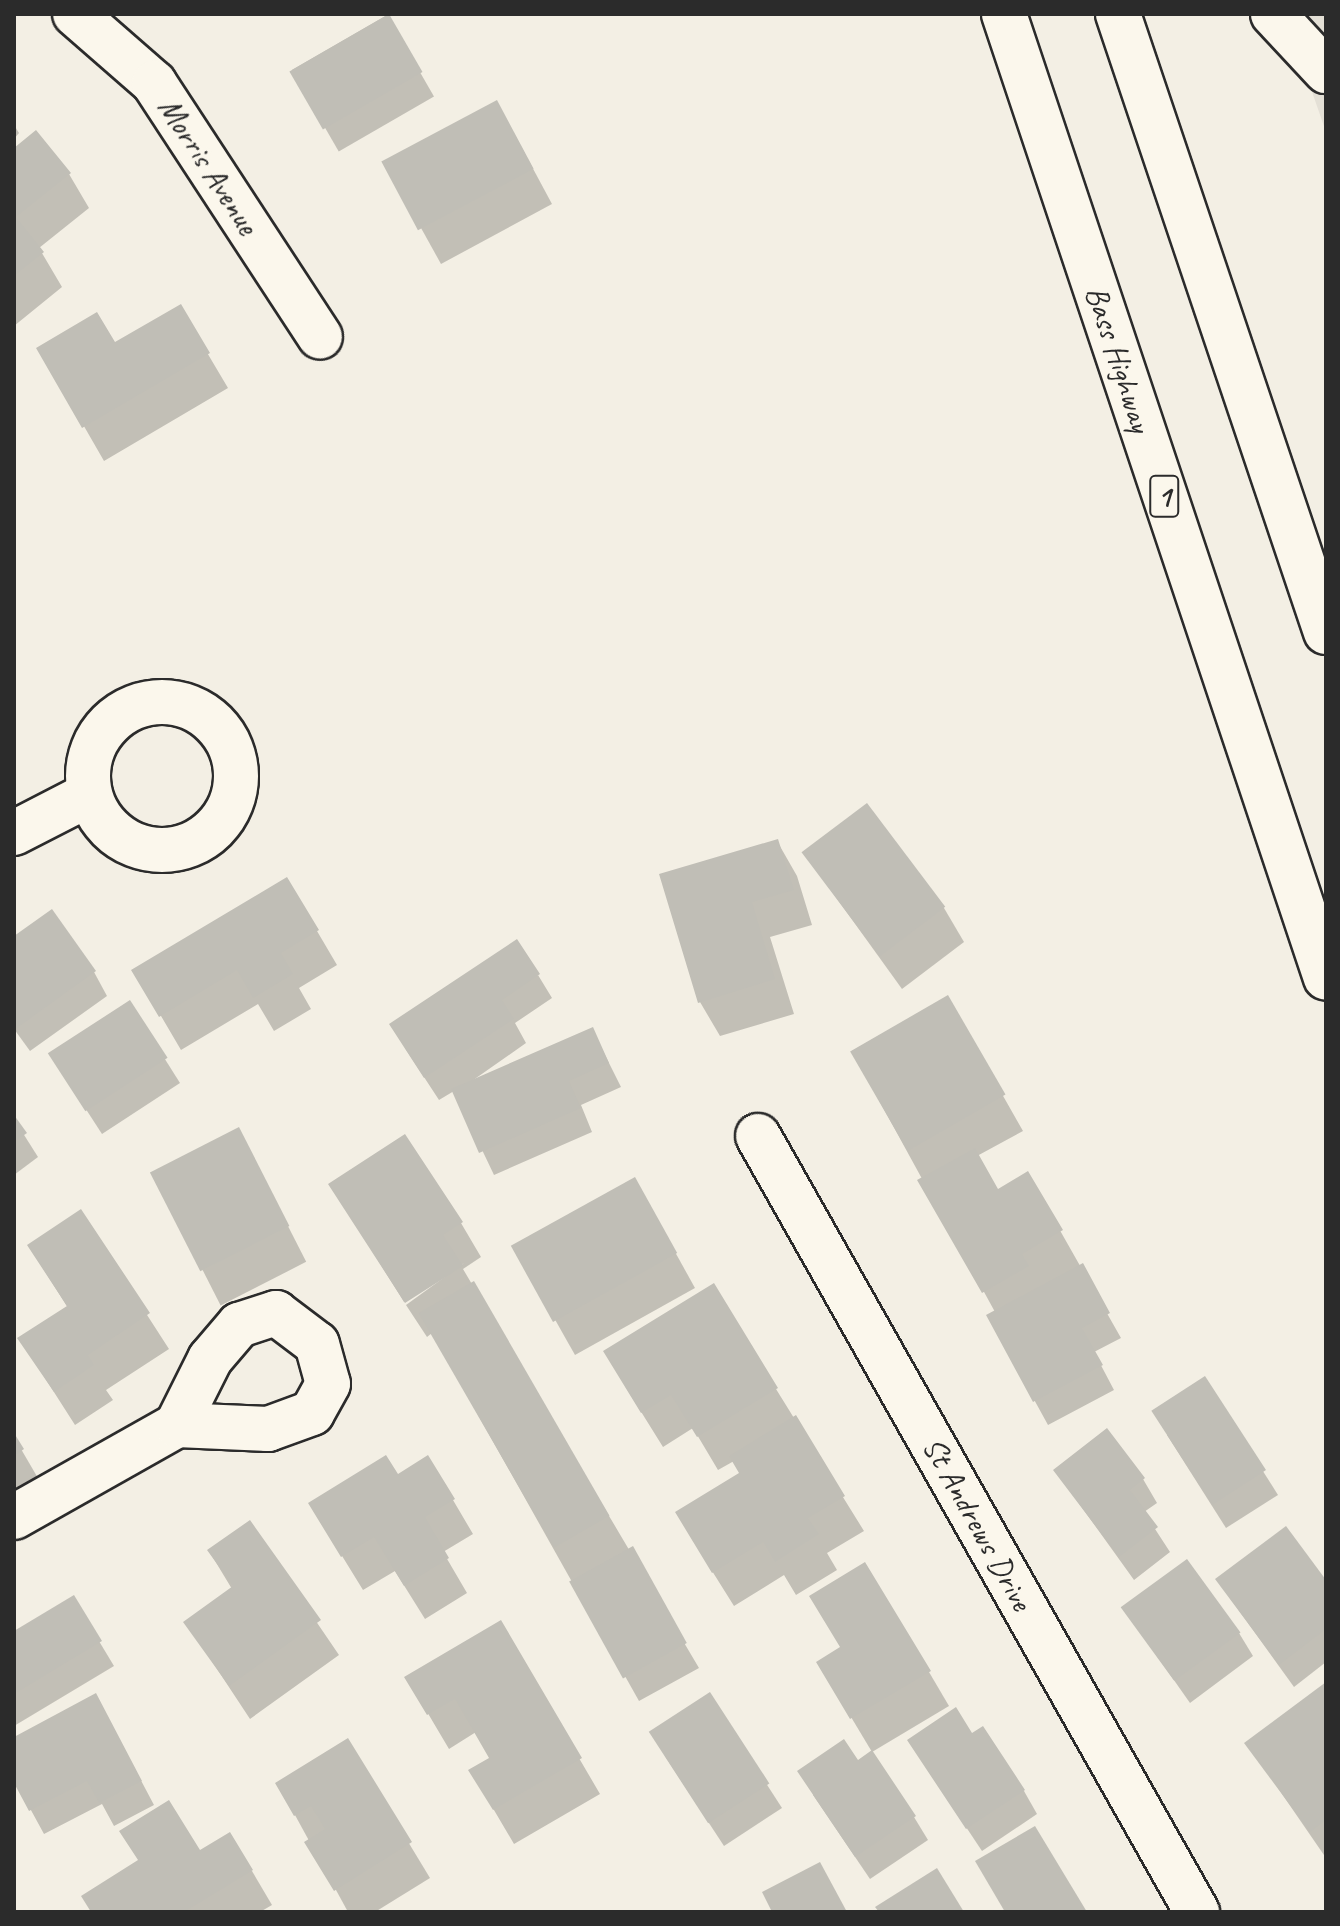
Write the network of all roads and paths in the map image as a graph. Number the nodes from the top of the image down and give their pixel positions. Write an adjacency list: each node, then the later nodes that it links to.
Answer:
1 (75, 14): 6 (main road, Morris Avenue)
2 (1004, 14): 10 (main road, Bass Highway / 1)
3 (1118, 14): 7 (main road)
4 (1273, 14): 5 (main road)
5 (1326, 71)
6 (320, 337)
7 (1326, 632)
8 (90, 794): 9 (main road)
9 (14, 833)
10 (1326, 978)
11 (758, 1136): 14 (main road, St Andrews Drive)
12 (177, 1425): 13 (main road)
13 (14, 1517)
14 (1197, 1912)

